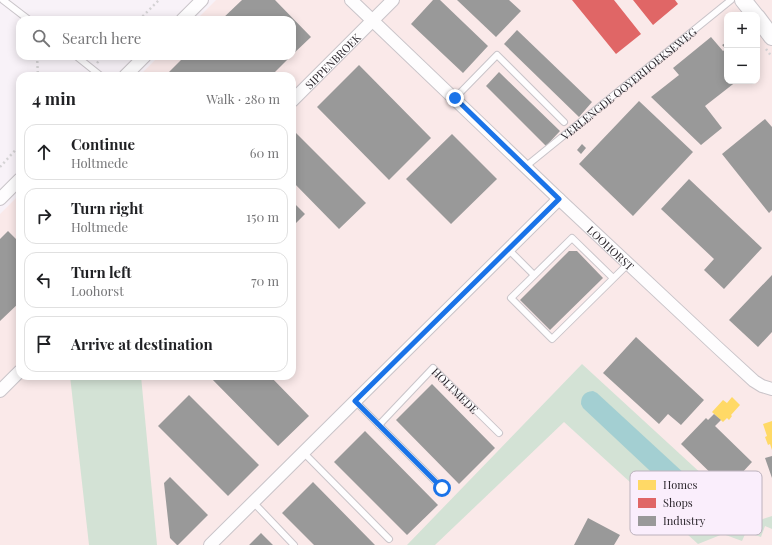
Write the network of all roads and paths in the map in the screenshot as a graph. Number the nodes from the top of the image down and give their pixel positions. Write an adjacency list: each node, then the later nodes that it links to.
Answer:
1 (3, 0): 9 (lane)
2 (159, 0): 10 (path)
3 (202, 0): 11 (street)
4 (351, 0): 12 (street, LOOHORST)
5 (393, 0): 12 (street)
6 (732, 0): 26 (lane, VERLENGDE OOYERHOEKSEWEG)
7 (743, 0): 8 (street)
8 (753, 12)
9 (24, 16)
10 (143, 16)
11 (186, 16)
12 (373, 21): 21 (street, SIPPENBROEK); 22 (street, LOOHORST)
13 (760, 22): 14 (street)
14 (772, 37)
15 (37, 60): 18 (path)
16 (81, 60): 19 (lane)
17 (142, 60): 20 (street)
18 (38, 72)
19 (96, 72)
20 (129, 72)
21 (296, 97)
22 (455, 98): 23 (lane); 26 (street, LOOHORST)
23 (564, 122)
24 (16, 149): 25 (path)
25 (0, 167)
26 (525, 167): 29 (street, LOOHORST)
27 (16, 183): 28 (street)
28 (0, 199)
29 (559, 199): 30 (street); 31 (street, LOOHORST)
30 (508, 250): 32 (lane); 37 (street)
31 (628, 264): 33 (lane); 35 (street, LOOHORST)
32 (534, 275): 33 (lane); 33 (lane)
33 (613, 278)
34 (16, 375): 36 (street)
35 (772, 389)
36 (0, 391)
37 (355, 401): 38 (lane); 40 (street)
38 (379, 425): 39 (lane, HOLTMEDE); 41 (lane)
39 (499, 433)
40 (303, 452): 42 (street); 43 (lane)
41 (442, 488)
42 (253, 502): 44 (street); 45 (lane)
43 (389, 539)
44 (210, 545)
45 (294, 545)

